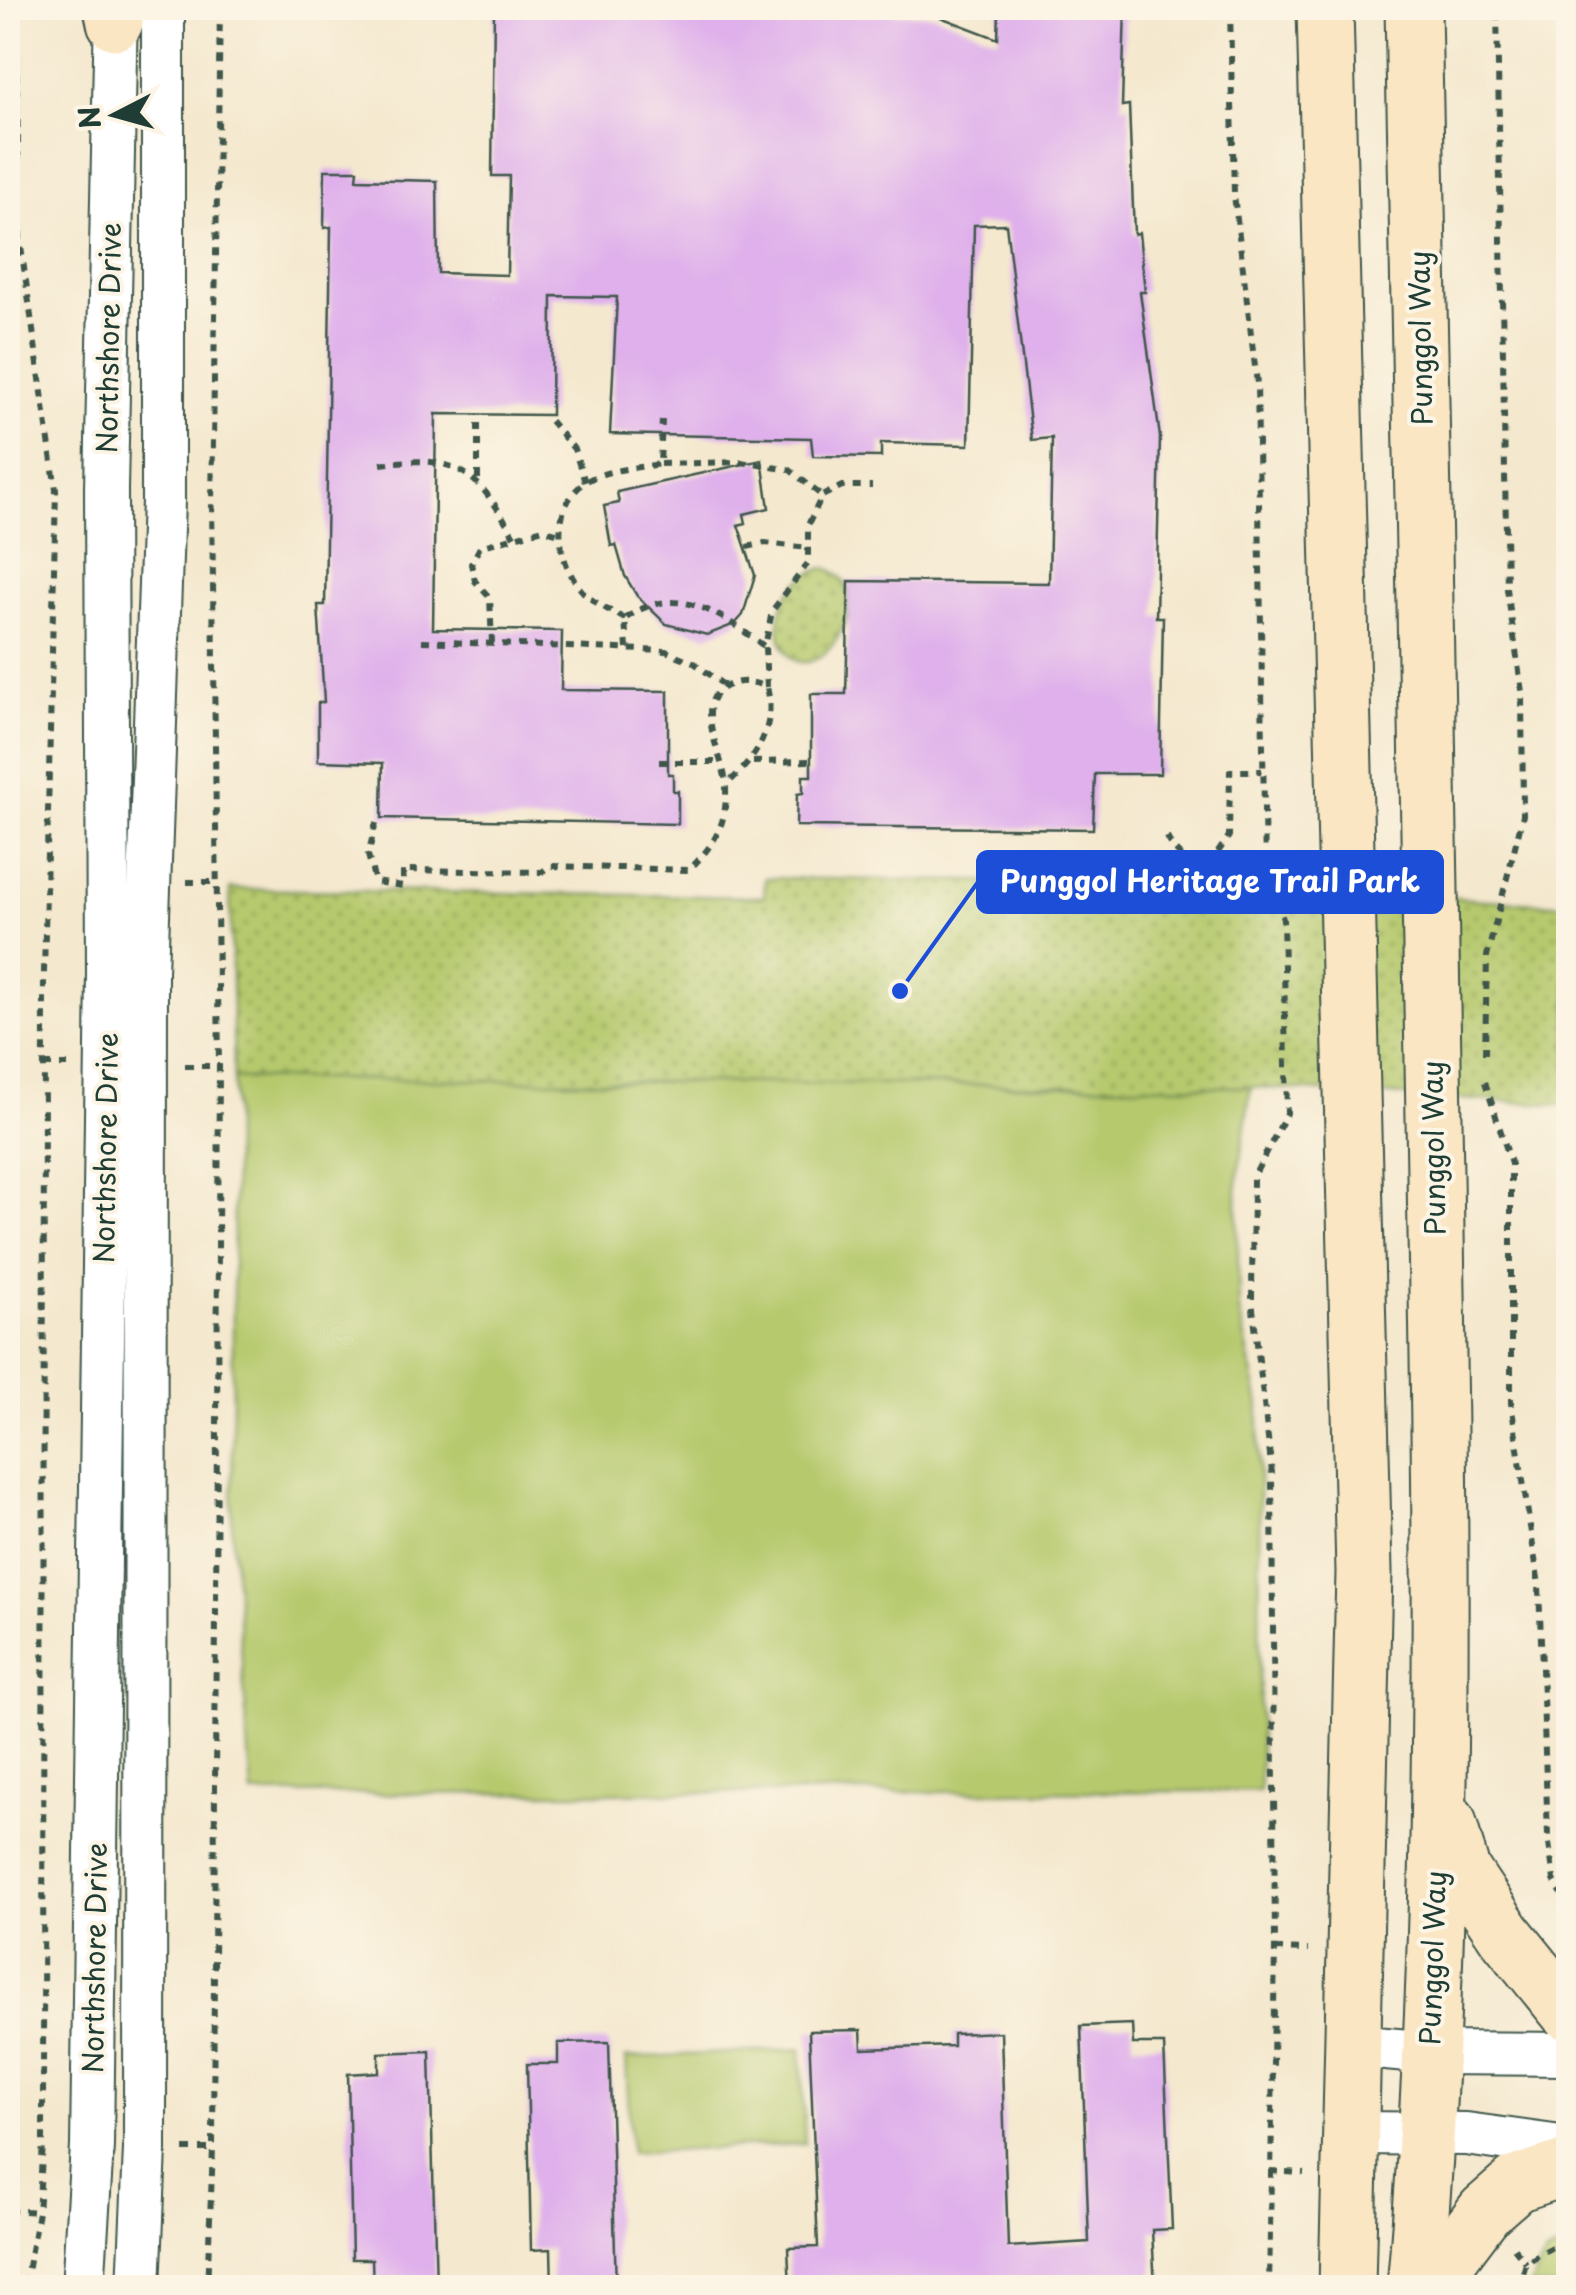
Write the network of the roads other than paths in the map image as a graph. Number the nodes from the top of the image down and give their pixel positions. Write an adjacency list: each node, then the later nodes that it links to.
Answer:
1 (1325, 8): 6 (main road)
2 (1413, 8): 4 (main road, Punggol Way)
3 (126, 11): 13 (street, Northshore Drive); 14 (street, Northshore Drive)
4 (1438, 1789): 5 (main road); 7 (main road, Punggol Way)
5 (1568, 2012)
6 (1353, 2046): 7 (street); 10 (main road)
7 (1430, 2053): 8 (street); 9 (main road, Punggol Way)
8 (1568, 2054)
9 (1427, 2132): 10 (street); 11 (street); 16 (main road, Punggol Way)
10 (1354, 2133): 15 (main road)
11 (1568, 2148)
12 (1568, 2167): 17 (main road)
13 (83, 2288)
14 (139, 2288)
15 (1347, 2288)
16 (1415, 2288)
17 (1426, 2288)

